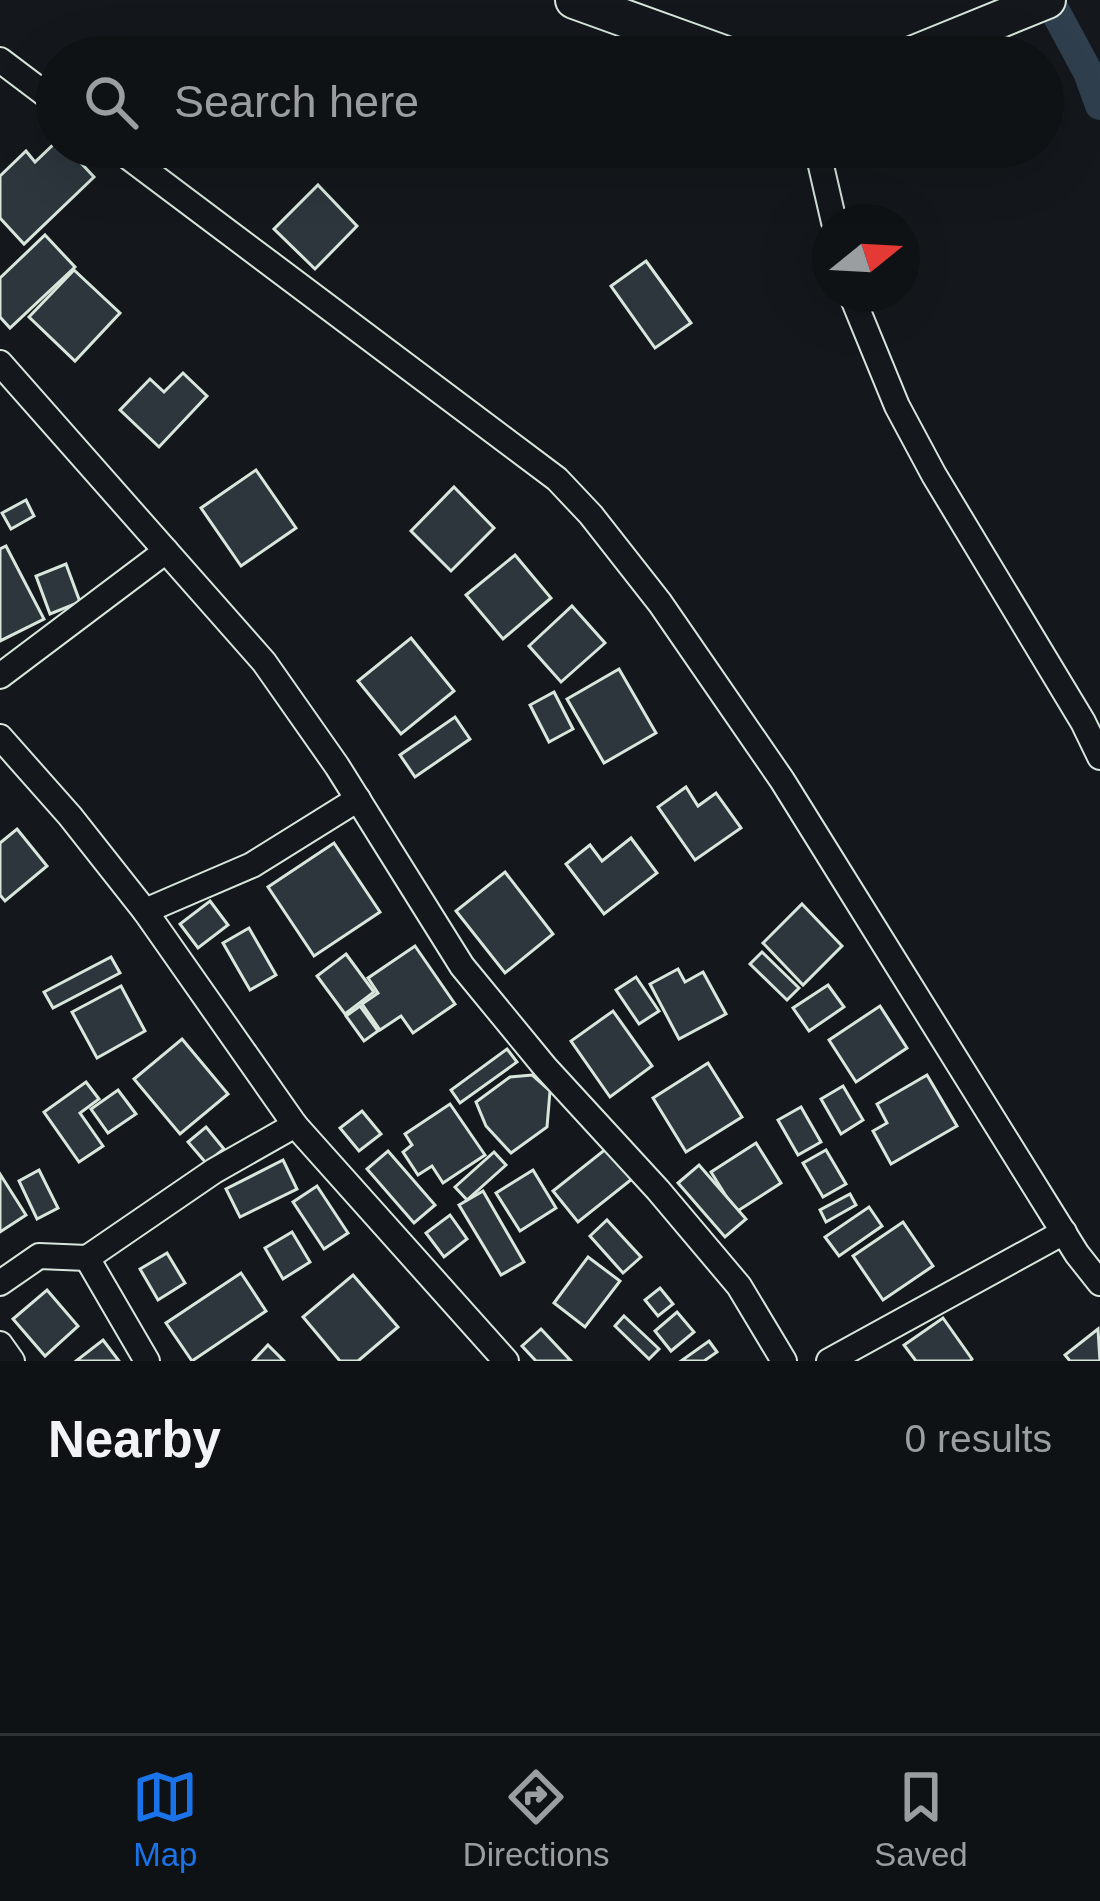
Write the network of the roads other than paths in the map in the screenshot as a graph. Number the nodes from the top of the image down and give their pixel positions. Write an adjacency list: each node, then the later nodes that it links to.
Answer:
1 (574, 0): 3 (main road)
2 (1047, 0): 4 (main road)
3 (674, 36)
4 (959, 36)
5 (0, 60): 6 (street)
6 (36, 87)
7 (144, 168): 19 (street)
8 (822, 168): 9 (street)
9 (830, 204)
10 (859, 312): 15 (street)
11 (0, 363): 12 (street)
12 (166, 551): 13 (street); 16 (street)
13 (0, 676)
14 (0, 737): 17 (street)
15 (1100, 757)
16 (358, 800): 17 (street); 27 (street)
17 (145, 911): 18 (street)
18 (295, 1125): 20 (street); 26 (street)
19 (1064, 1232): 21 (street); 28 (street)
20 (87, 1258): 22 (street); 25 (street)
21 (1100, 1282)
22 (0, 1283)
23 (0, 1344): 24 (street)
24 (13, 1361)
25 (147, 1361)
26 (506, 1361)
27 (784, 1361)
28 (829, 1361)

